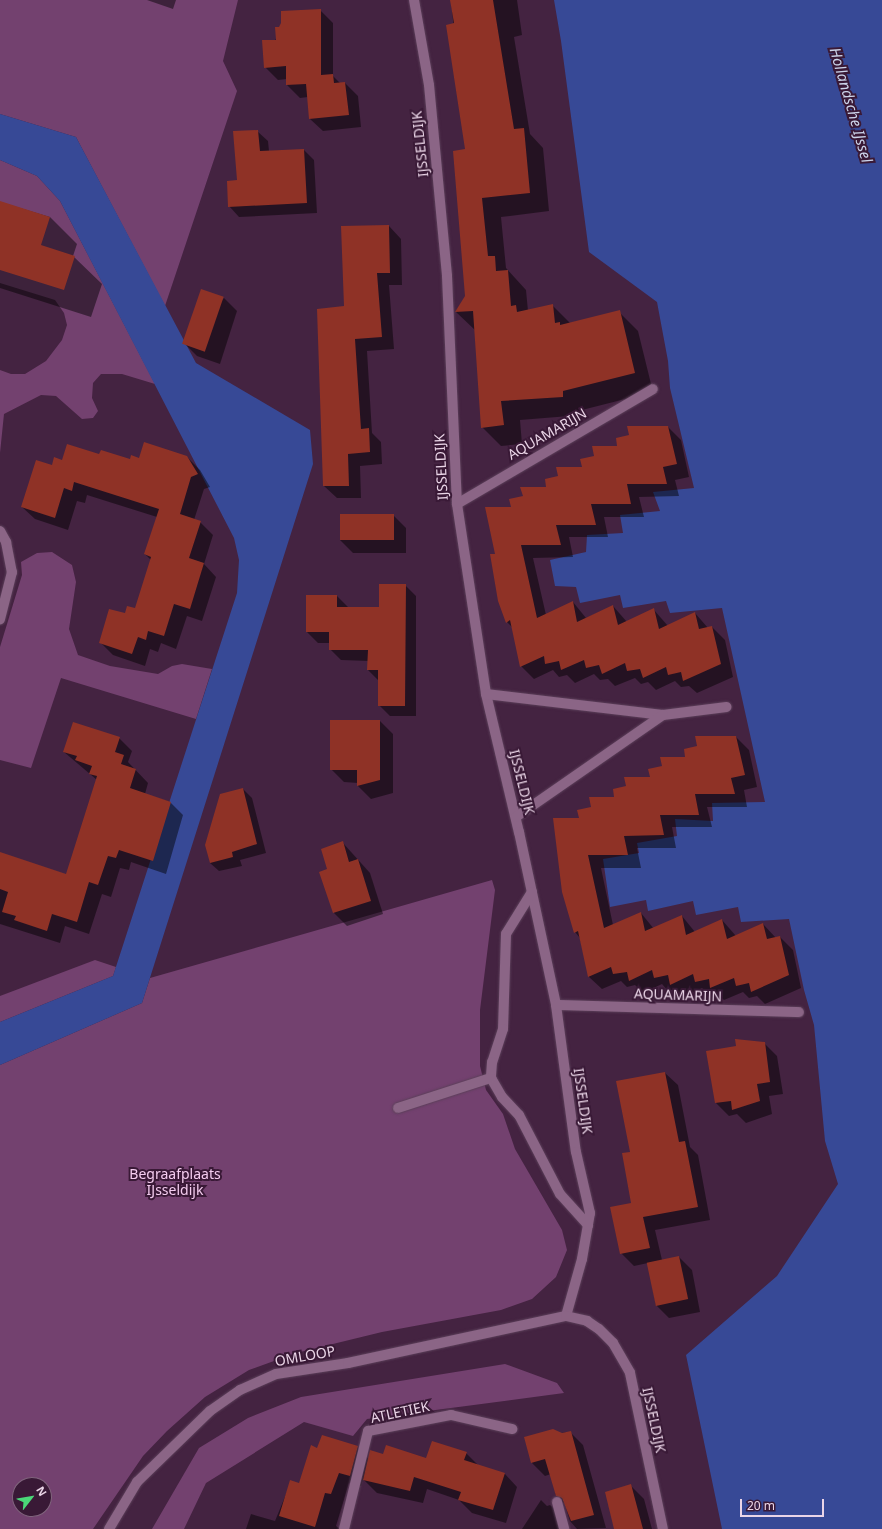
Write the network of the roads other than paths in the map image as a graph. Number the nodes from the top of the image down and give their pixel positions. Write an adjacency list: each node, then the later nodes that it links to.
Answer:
1 (414, 0): 3 (street, IJSSELDIJK)
2 (652, 389): 3 (street, AQUAMARIJN)
3 (457, 504): 6 (street, IJSSELDIJK)
4 (0, 531): 5 (street)
5 (0, 619)
6 (486, 694): 8 (street); 9 (street, IJSSELDIJK)
7 (726, 707): 8 (street)
8 (663, 716): 9 (street)
9 (516, 817): 10 (street, IJSSELDIJK)
10 (532, 892): 11 (street, IJSSELDIJK); 13 (street)
11 (556, 1005): 12 (street, AQUAMARIJN); 15 (street, IJSSELDIJK)
12 (799, 1012)
13 (491, 1078): 14 (street); 15 (street)
14 (398, 1108)
15 (588, 1225): 16 (street, IJSSELDIJK)
16 (566, 1316): 19 (street, OMLOOP); 22 (street, IJSSELDIJK)
17 (512, 1429): 20 (street, ATLETIEK)
18 (558, 1502): 21 (street)
19 (109, 1529)
20 (344, 1529)
21 (564, 1529)
22 (663, 1529)

